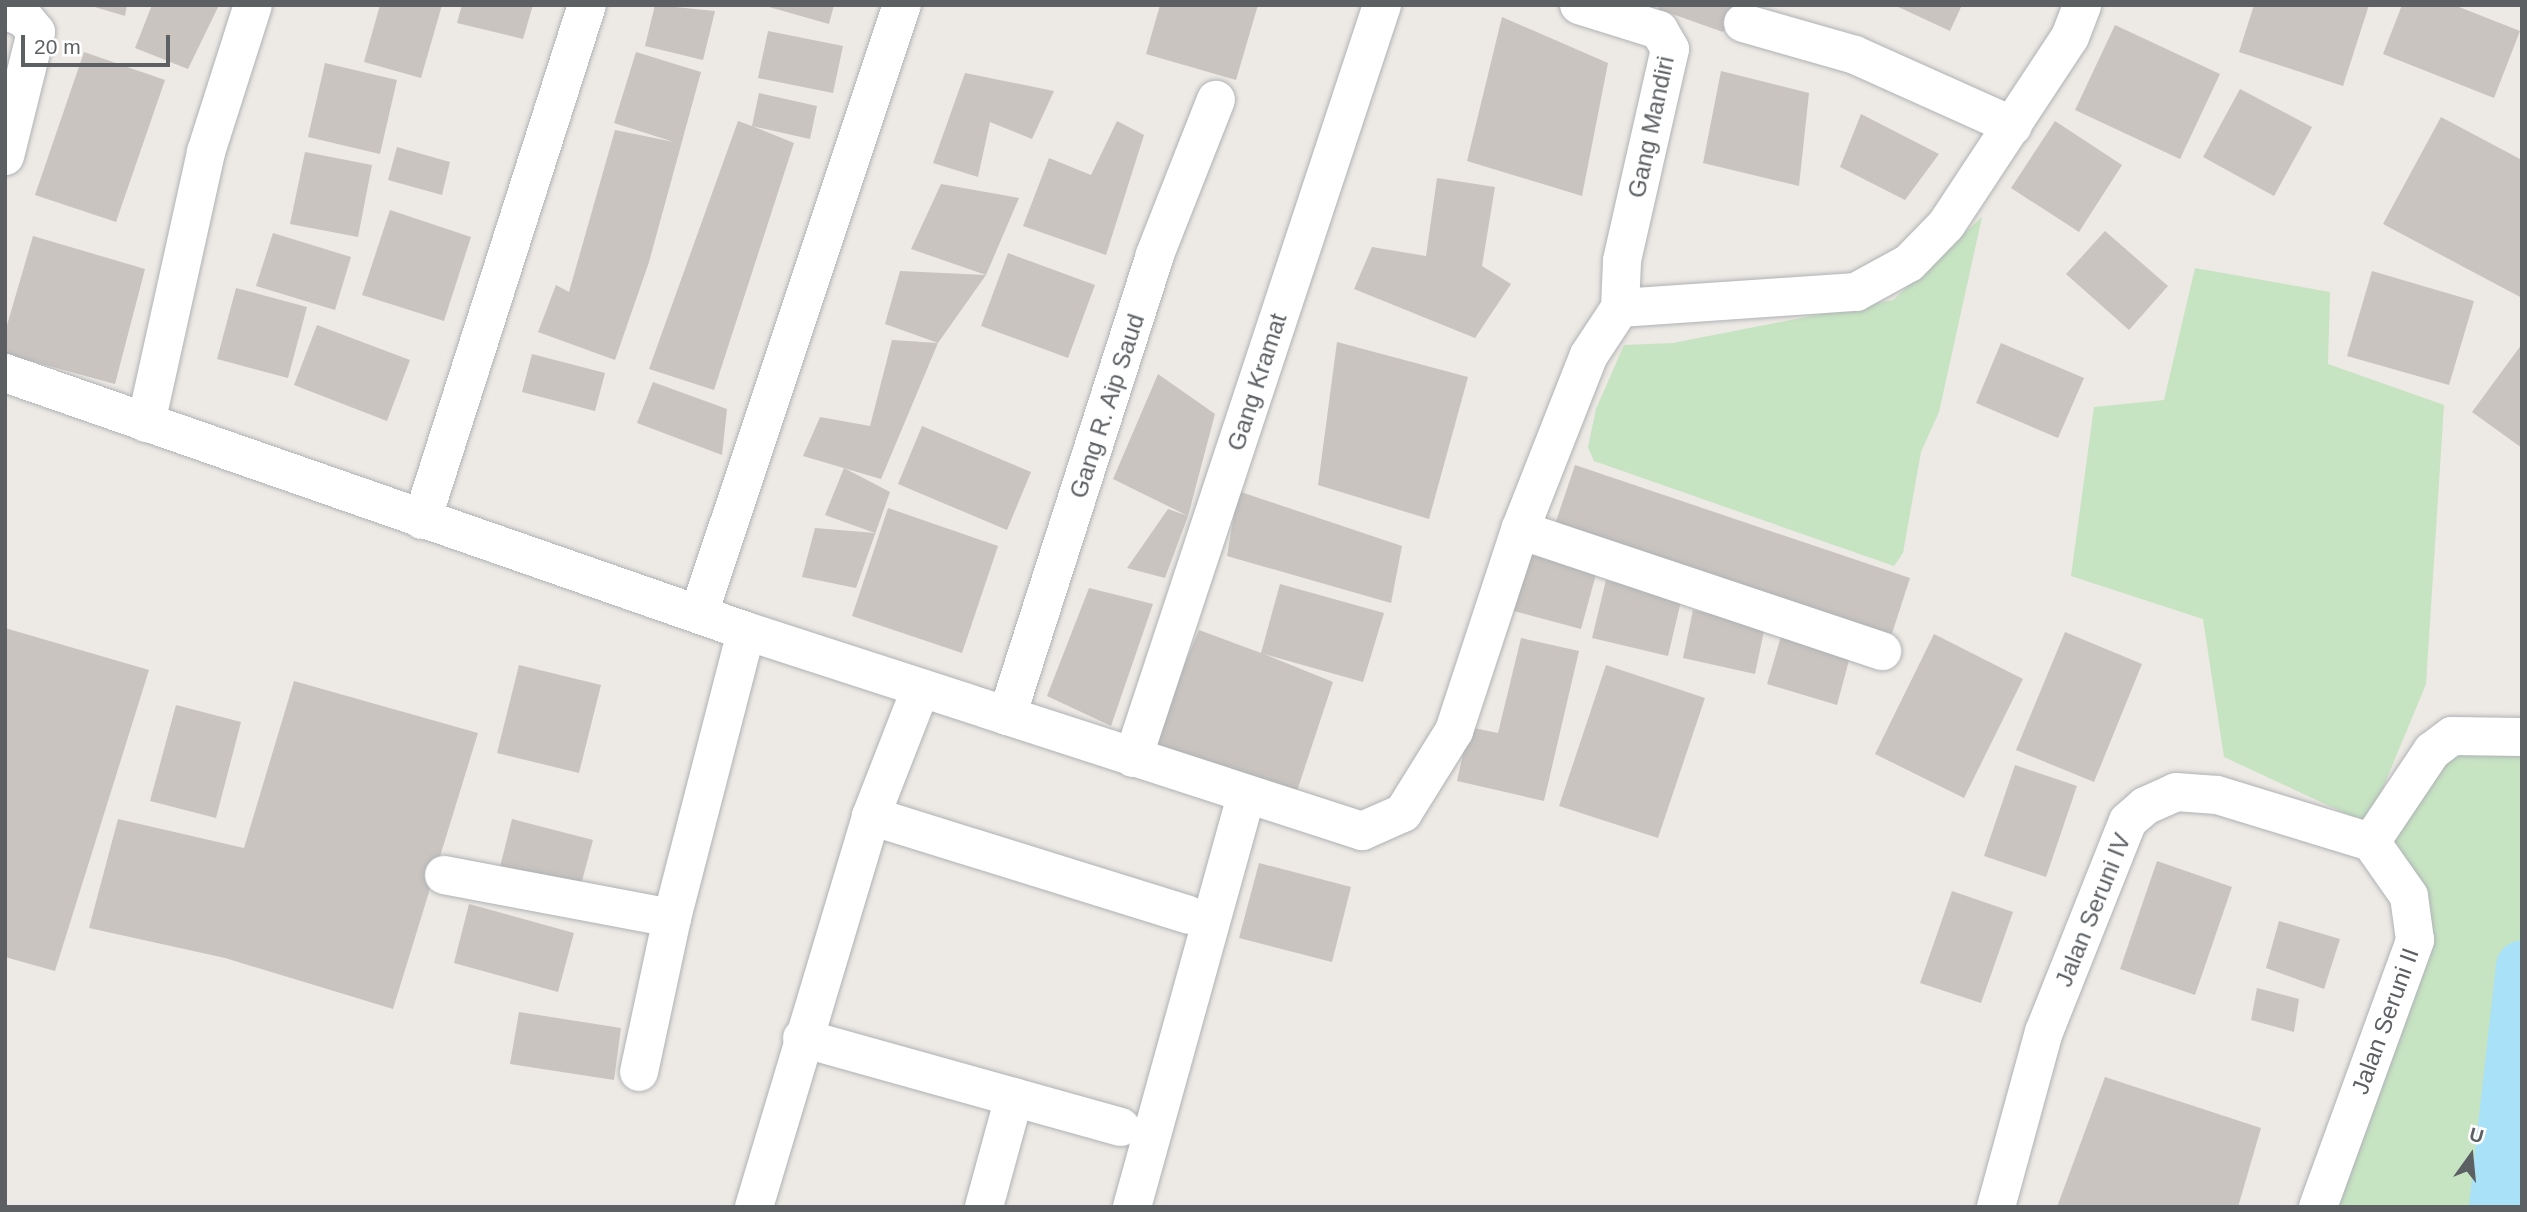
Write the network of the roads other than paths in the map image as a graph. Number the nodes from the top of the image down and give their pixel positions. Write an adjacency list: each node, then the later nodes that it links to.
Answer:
1 (253, 5): 14 (street)
2 (587, 5): 15 (street)
3 (902, 5): 17 (street)
4 (1382, 5): 23 (street, Gang Kramat)
5 (1579, 5): 12 (street, Gang Mandiri)
6 (2082, 5): 10 (street)
7 (5, 10): 11 (street)
8 (1743, 23): 10 (street)
9 (1216, 100): 21 (street, Gang R. Aip Saud)
10 (2013, 126): 12 (street)
11 (5, 156)
12 (1620, 309): 16 (street)
13 (5, 373): 14 (street)
14 (146, 423): 15 (street)
15 (422, 520): 17 (street)
16 (1520, 530): 19 (street); 24 (street)
17 (699, 613): 18 (street)
18 (746, 631): 20 (street); 29 (street)
19 (1882, 651)
20 (921, 688): 21 (street); 25 (street)
21 (1007, 716): 23 (street)
22 (2522, 737): 26 (street)
23 (1133, 758): 24 (street)
24 (1246, 795): 36 (street)
25 (872, 816): 28 (street); 30 (street)
26 (2371, 842): 37 (street, Jalan Seruni IV); 38 (street, Jalan Seruni II)
27 (444, 875): 29 (street)
28 (1188, 915)
29 (672, 918): 31 (street)
30 (802, 1038): 32 (street); 34 (street)
31 (639, 1072)
32 (1014, 1097): 33 (street); 35 (street)
33 (1121, 1126)
34 (754, 1207)
35 (984, 1207)
36 (1132, 1207)
37 (1996, 1207)
38 (2318, 1207)

